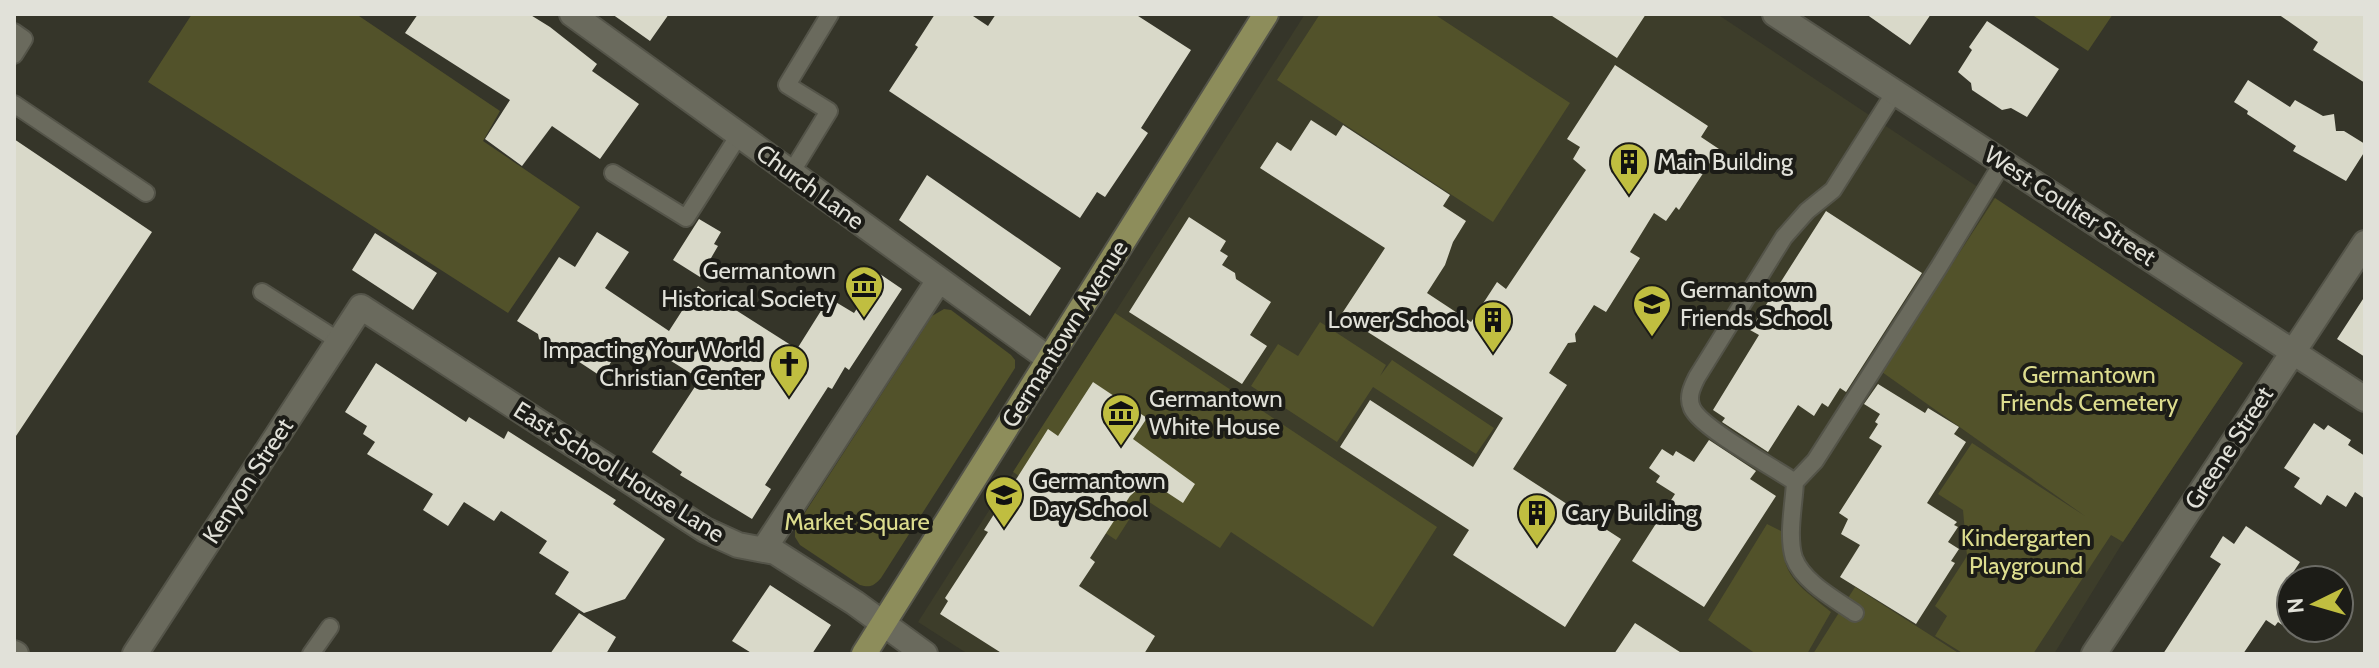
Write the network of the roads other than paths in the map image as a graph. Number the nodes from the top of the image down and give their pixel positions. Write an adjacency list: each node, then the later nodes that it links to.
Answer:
1 (572, 14): 9 (street, Church Lane)
2 (830, 14): 12 (lane)
3 (1266, 14): 20 (main road, Germantown Avenue)
4 (1775, 14): 7 (street, West Coulter Street)
5 (14, 32): 6 (lane)
6 (14, 55)
7 (1895, 92): 10 (street, West Coulter Street); 22 (lane)
8 (14, 104): 13 (lane)
9 (739, 135): 11 (lane); 12 (street, Church Lane)
10 (2003, 162): 19 (street, West Coulter Street); 22 (lane)
11 (613, 173)
12 (791, 173): 15 (street, Church Lane)
13 (146, 193)
14 (2365, 243): 19 (street, Greene Street)
15 (939, 280): 20 (street, Church Lane); 23 (street)
16 (262, 292): 18 (lane)
17 (361, 307): 18 (street, Kenyon Street); 23 (street, East School House Lane)
18 (339, 341): 27 (street, Kenyon Street)
19 (2292, 351): 21 (street, West Coulter Street); 31 (street, Greene Street)
20 (1049, 359): 25 (main road, Germantown Avenue)
21 (2365, 399)
22 (1795, 482): 24 (lane)
23 (764, 549): 25 (street, East School House Lane)
24 (1855, 613)
25 (883, 624): 29 (main road, Germantown Avenue); 30 (street, East School House Lane)
26 (330, 627): 28 (lane)
27 (135, 654)
28 (311, 654)
29 (864, 654)
30 (925, 654)
31 (2094, 654)

